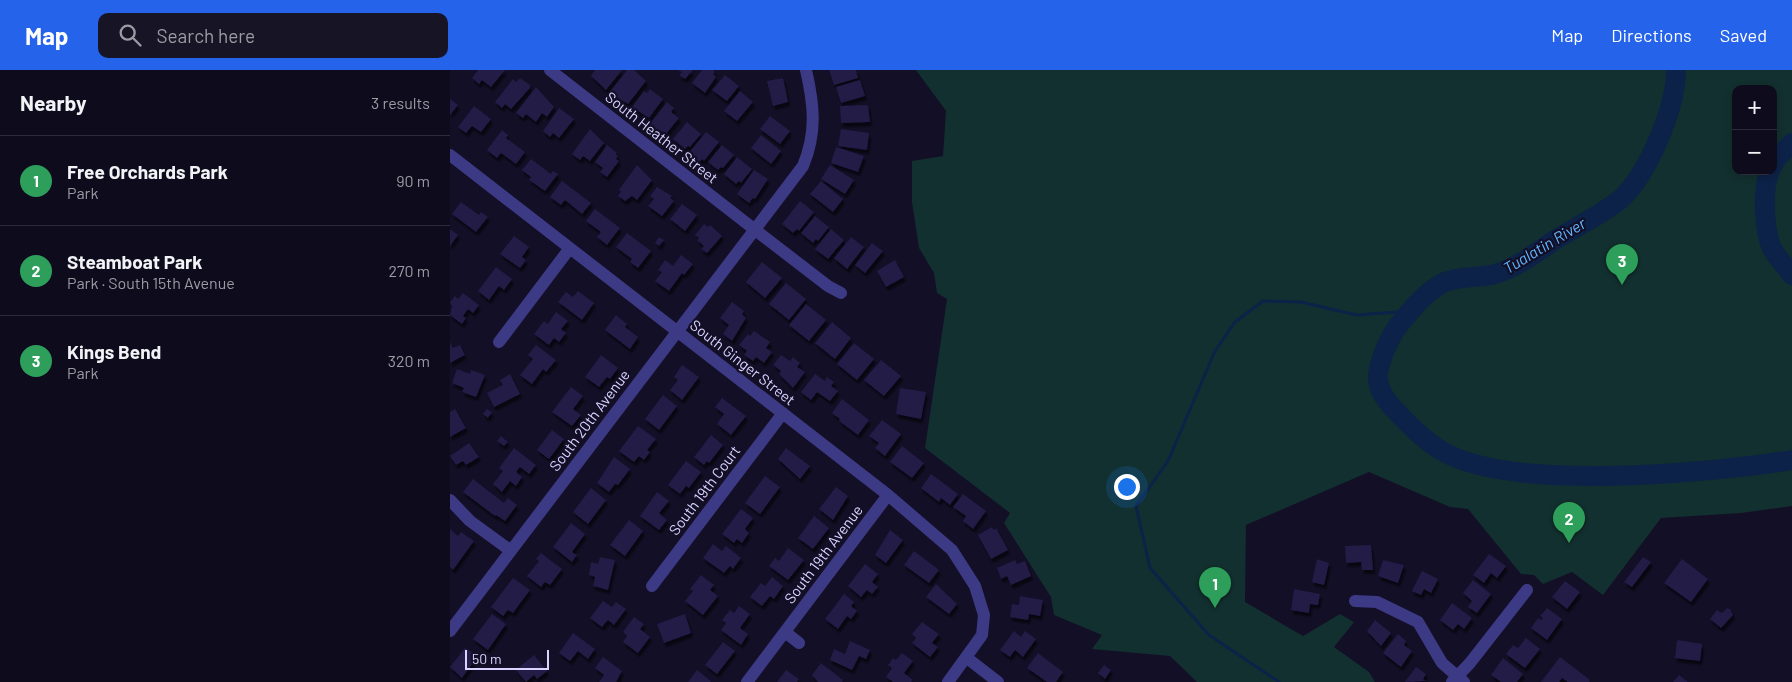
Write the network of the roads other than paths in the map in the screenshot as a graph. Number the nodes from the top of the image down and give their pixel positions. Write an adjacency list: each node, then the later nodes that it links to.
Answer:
1 (550, 70): 4 (street, South Heather Street)
2 (806, 70): 4 (street, South 20th Avenue)
3 (452, 161): 5 (street, South Ginger Street)
4 (755, 230): 6 (street, South Heather Street); 7 (street, South 20th Avenue)
5 (570, 248): 7 (street, South Ginger Street); 8 (street)
6 (841, 293)
7 (676, 331): 9 (street, South Ginger Street); 12 (street, South 20th Avenue)
8 (498, 342)
9 (783, 413): 10 (street, South Ginger Street); 13 (street, South 19th Court)
10 (888, 495): 17 (street, South 19th Avenue); 19 (street, South Ginger Street)
11 (450, 500): 12 (street)
12 (511, 551): 16 (street, South 20th Avenue)
13 (652, 586)
14 (1528, 590): 20 (street)
15 (1355, 601): 20 (street)
16 (450, 631)
17 (785, 632): 18 (street); 21 (street, South 19th Avenue)
18 (799, 643)
19 (967, 658): 22 (street); 23 (street)
20 (1458, 680)
21 (747, 682)
22 (948, 682)
23 (998, 682)

